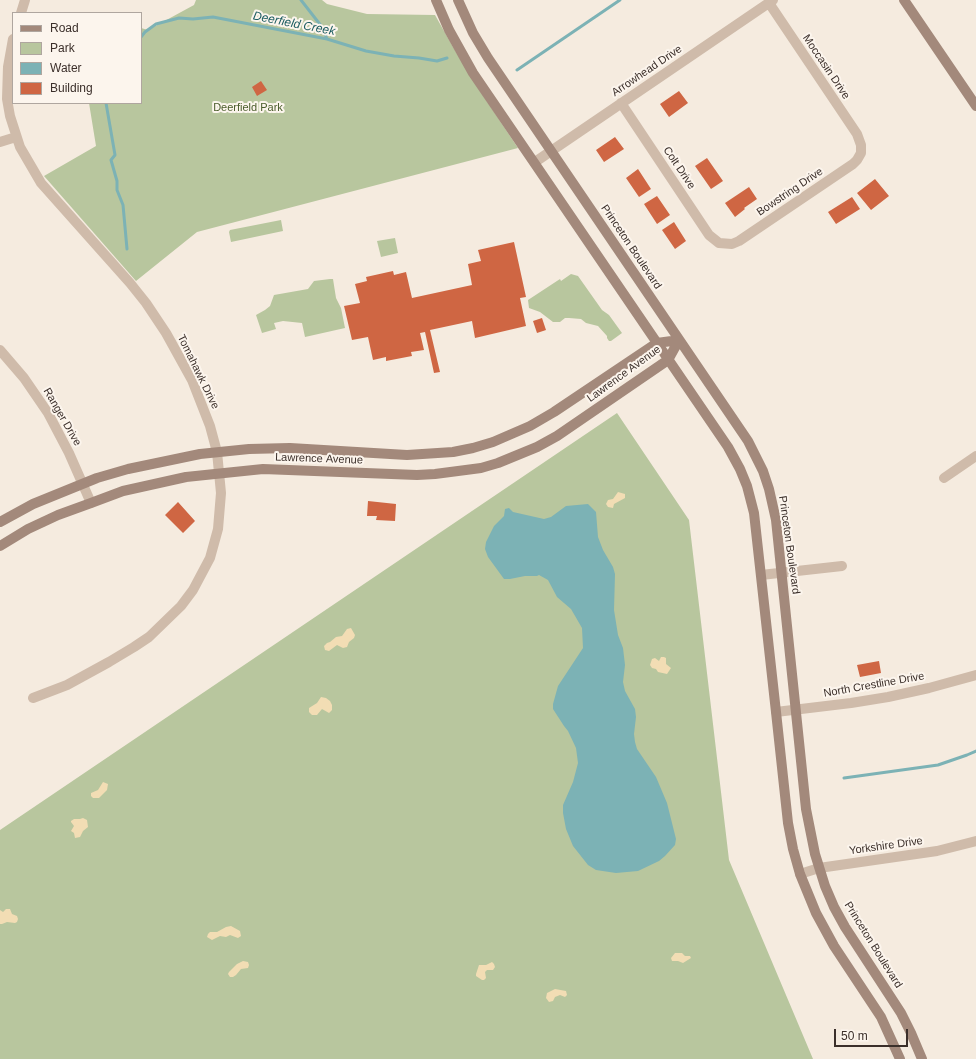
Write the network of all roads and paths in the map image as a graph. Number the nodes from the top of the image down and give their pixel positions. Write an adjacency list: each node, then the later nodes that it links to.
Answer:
1 (25, 0): 6 (street)
2 (436, 0): 14 (street)
3 (458, 0): 13 (street, Princeton Boulevard)
4 (904, 0): 9 (street)
5 (771, 2): 8 (street, Arrowhead Drive); 12 (street, Moccasin Drive)
6 (21, 12)
7 (12, 45): 10 (street, Tomahawk Drive)
8 (621, 103): 13 (street, Arrowhead Drive); 15 (street, Colt Drive)
9 (976, 106)
10 (16, 137): 11 (street); 20 (street, Tomahawk Drive)
11 (0, 142)
12 (861, 145): 15 (street, Bowstring Drive)
13 (551, 150): 14 (street, Arrowhead Drive); 16 (street, Princeton Boulevard)
14 (535, 162): 17 (street)
15 (719, 243)
16 (679, 340): 17 (street, Lawrence Avenue); 19 (street, Lawrence Avenue); 29 (street, Princeton Boulevard)
17 (656, 343): 19 (street); 20 (street, Lawrence Avenue)
18 (0, 350): 24 (street, Ranger Drive)
19 (668, 360): 22 (street, Lawrence Avenue); 30 (street)
20 (217, 452): 22 (street, Tomahawk Drive); 24 (street, Lawrence Avenue)
21 (976, 456): 23 (street)
22 (220, 473): 25 (street, Lawrence Avenue); 32 (street, Tomahawk Drive)
23 (944, 478)
24 (83, 484): 25 (street, Ranger Drive); 26 (street, Lawrence Avenue)
25 (90, 502): 27 (street, Lawrence Avenue)
26 (0, 522)
27 (0, 546)
28 (842, 566): 29 (street)
29 (782, 573): 30 (street); 33 (street, Princeton Boulevard)
30 (761, 575): 34 (street)
31 (976, 675): 33 (street, North Crestline Drive)
32 (33, 698)
33 (796, 710): 34 (street, North Crestline Drive); 36 (street, Princeton Boulevard)
34 (776, 712): 37 (street)
35 (975, 844): 36 (street, Yorkshire Drive)
36 (819, 868): 37 (street, Yorkshire Drive); 39 (street, Princeton Boulevard)
37 (800, 874): 38 (street)
38 (900, 1059)
39 (922, 1059)

